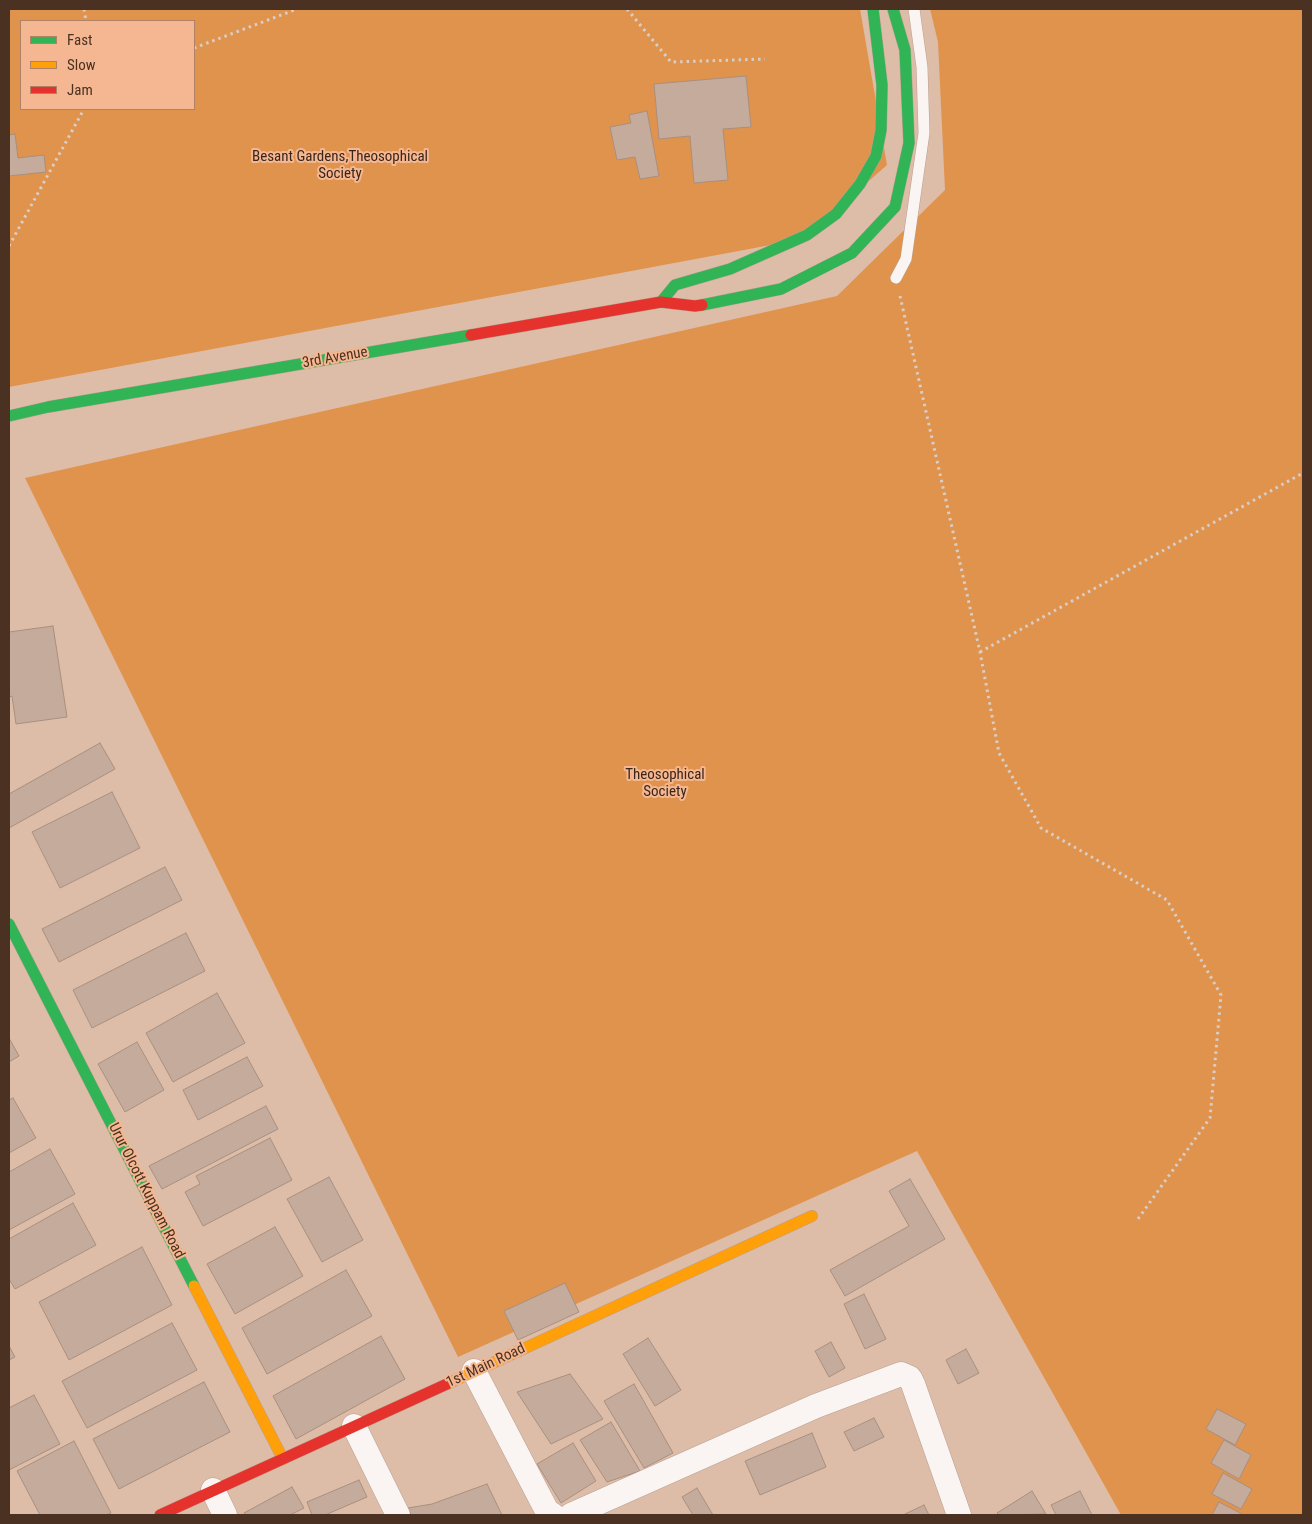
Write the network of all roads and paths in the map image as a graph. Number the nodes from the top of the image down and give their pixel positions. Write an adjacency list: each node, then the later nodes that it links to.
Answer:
1 (297, 9): 6 (path)
2 (627, 9): 7 (path)
3 (873, 9): 11 (main road)
4 (893, 9): 11 (main road, 3rd Avenue)
5 (914, 9): 10 (lane)
6 (195, 48)
7 (765, 59)
8 (83, 110): 9 (path)
9 (9, 246)
10 (896, 278): 14 (path)
11 (662, 302): 12 (main road, 3rd Avenue)
12 (9, 416)
13 (1303, 473): 14 (path)
14 (980, 652): 17 (path)
15 (9, 924): 20 (main road, Urur Olcott Kuppam Road)
16 (812, 1216): 18 (main road, 1st Main Road)
17 (1138, 1219)
18 (474, 1371): 19 (main road, 1st Main Road); 25 (street)
19 (354, 1426): 20 (main road, 1st Main Road); 24 (street)
20 (283, 1459): 21 (main road, 1st Main Road)
21 (213, 1490): 22 (main road, 1st Main Road); 23 (street)
22 (160, 1515)
23 (225, 1515)
24 (398, 1515)
25 (552, 1515)
26 (571, 1515): 27 (street)
27 (959, 1515)

